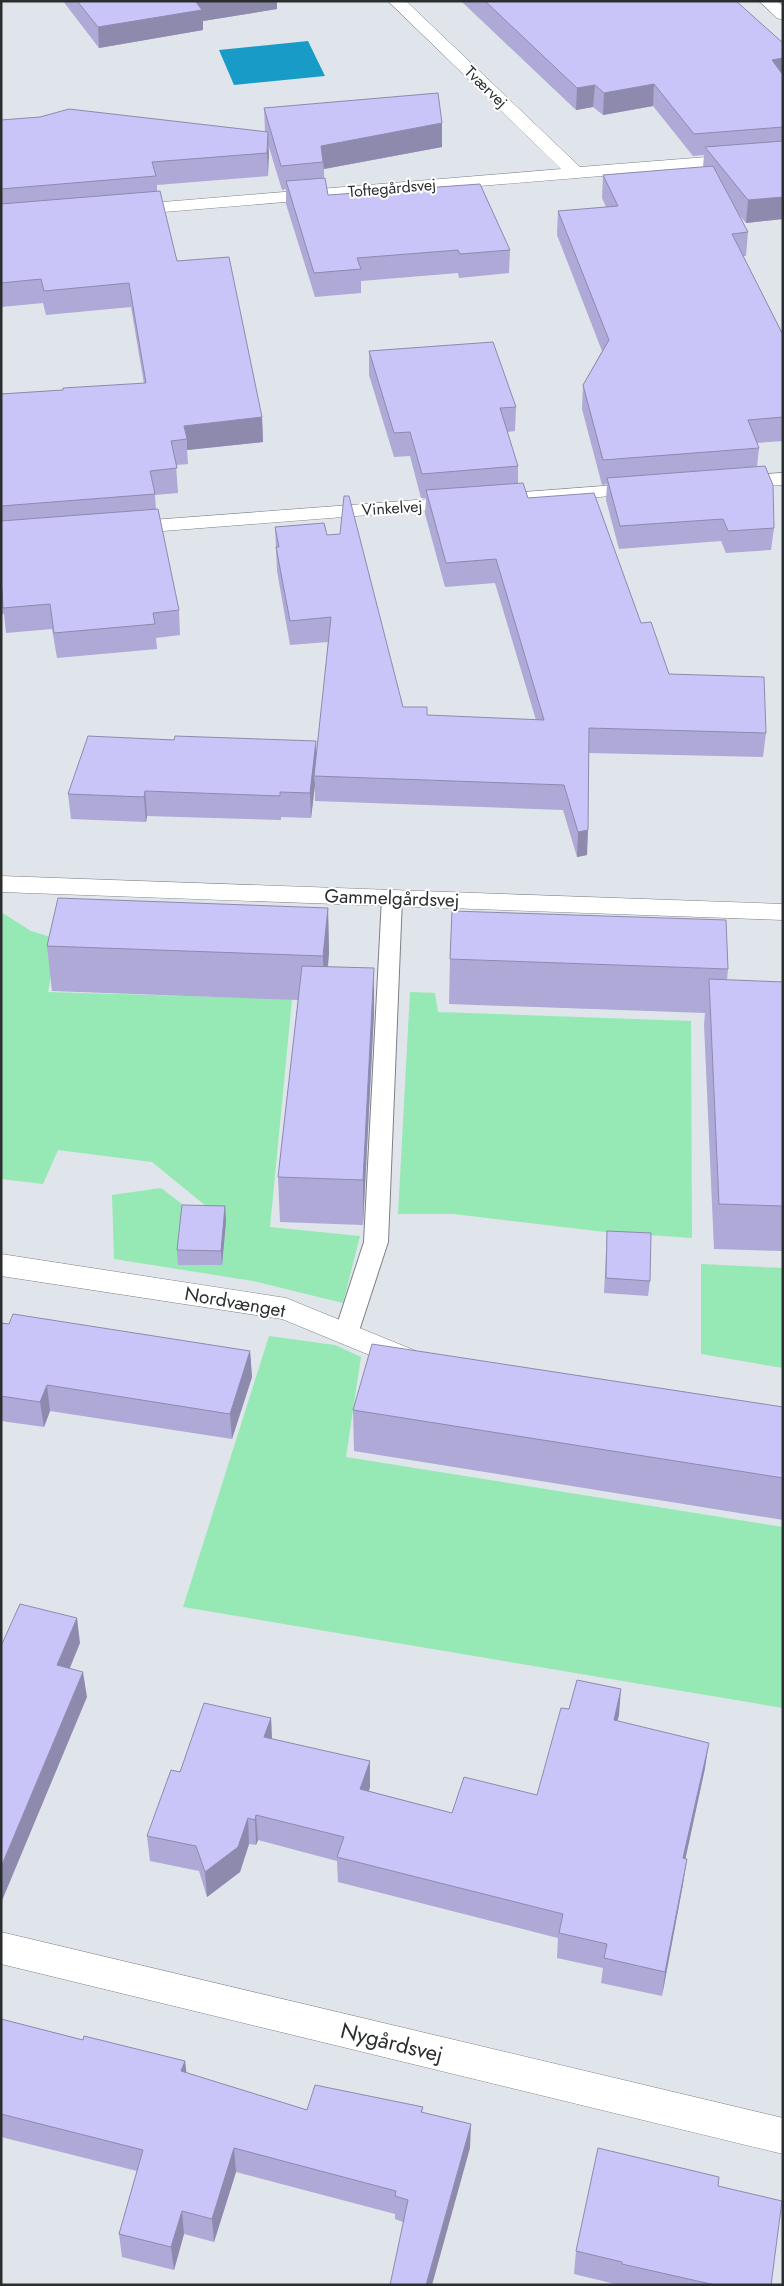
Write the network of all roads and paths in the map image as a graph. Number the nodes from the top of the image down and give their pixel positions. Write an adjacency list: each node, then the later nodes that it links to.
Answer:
1 (396, 1): 5 (street, Tværvej)
2 (767, 1): 3 (street)
3 (783, 15)
4 (783, 156): 5 (street, Toftegårdsvej)
5 (576, 173): 6 (street, Toftegårdsvej)
6 (110, 211)
7 (783, 478): 8 (street)
8 (710, 484)
9 (661, 488): 10 (street, Vinkelvej)
10 (108, 530)
11 (1, 884): 12 (street, Gammelgårdsvej)
12 (392, 898): 13 (street, Gammelgårdsvej); 15 (lane)
13 (783, 912)
14 (1, 1265): 15 (street, Nordvænget)
15 (346, 1334): 16 (street, Nordvænget)
16 (432, 1370)
17 (1, 1948): 18 (street, Nygårdsvej)
18 (783, 2136)

